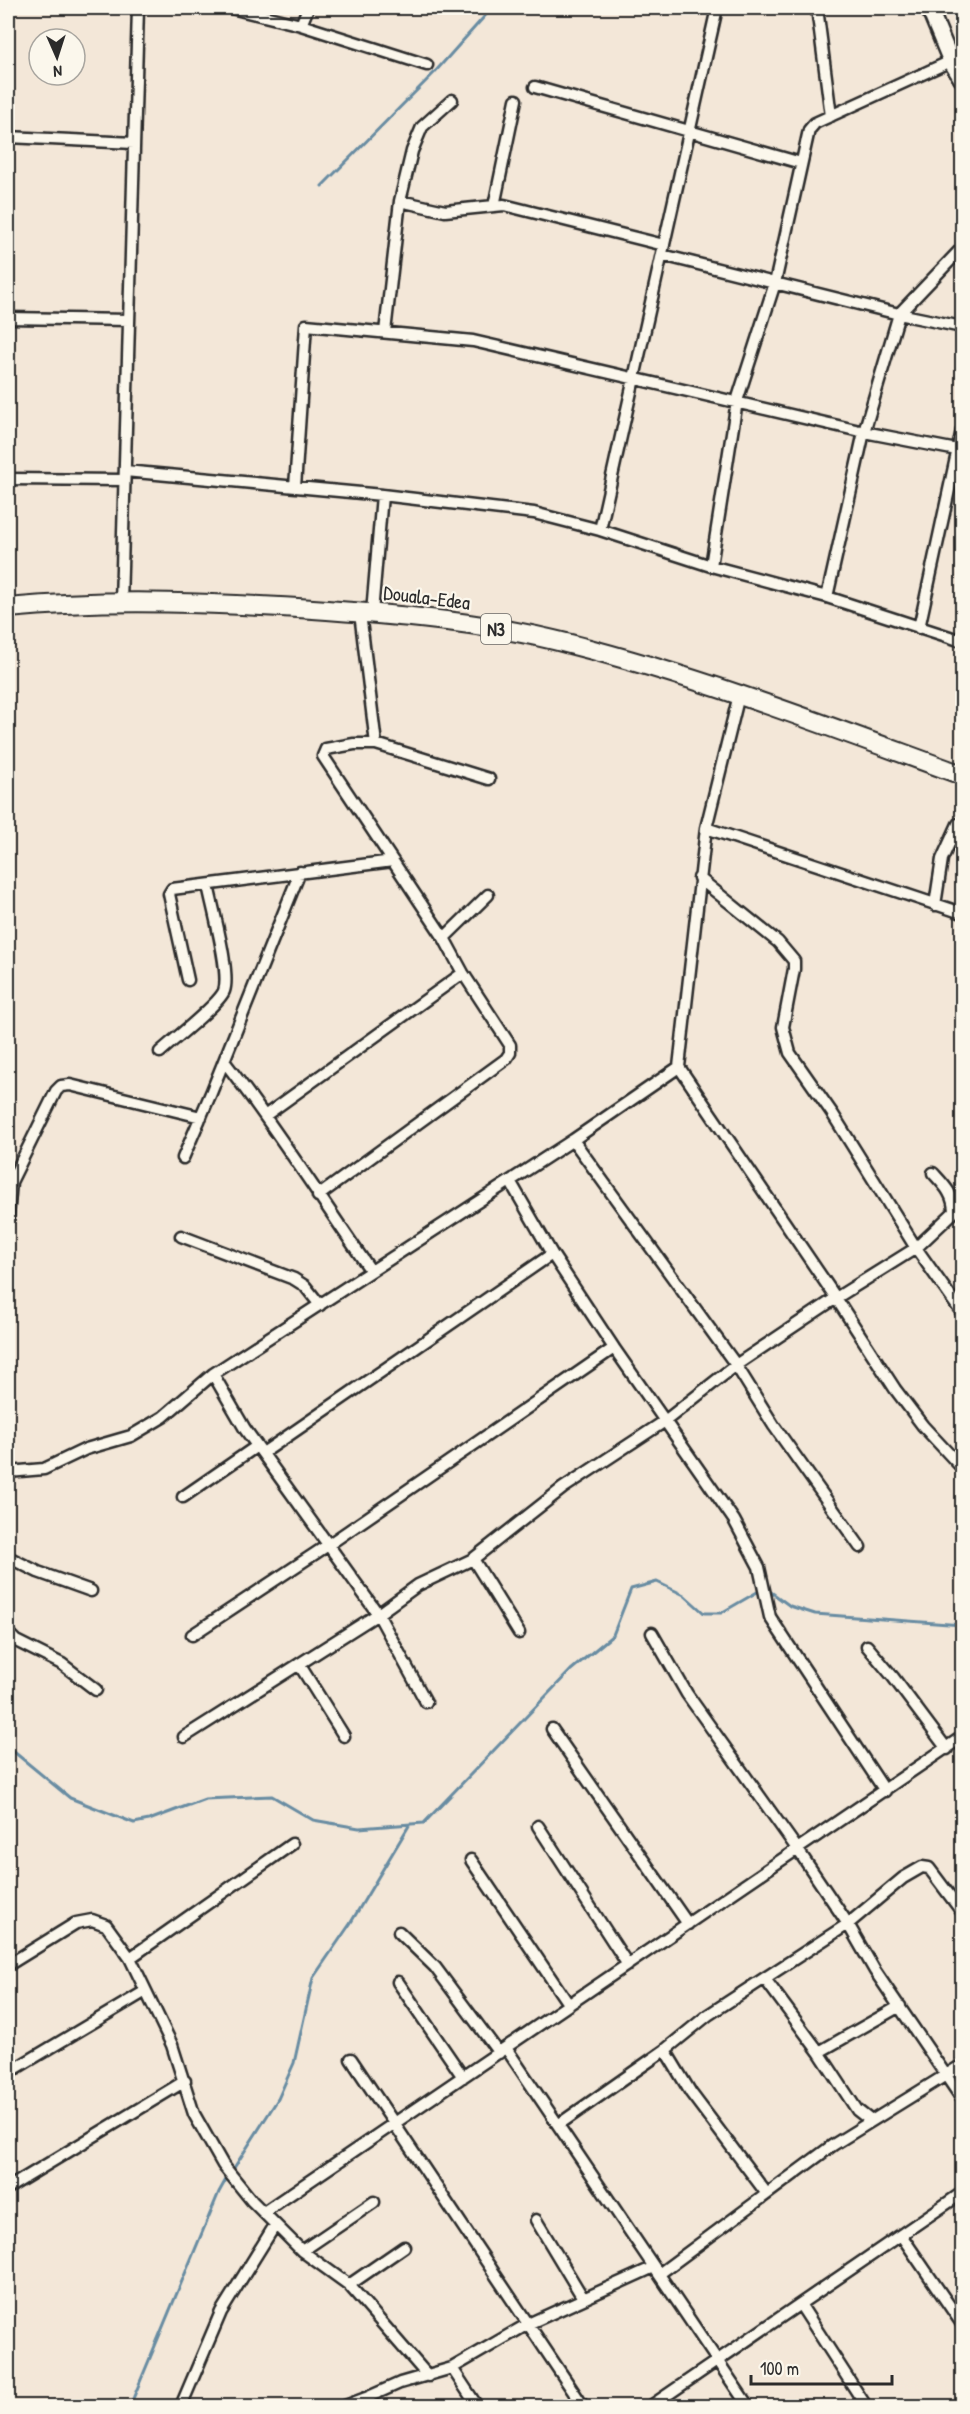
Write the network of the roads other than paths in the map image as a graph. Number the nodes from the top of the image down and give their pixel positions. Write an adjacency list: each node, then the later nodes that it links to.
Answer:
1 (138, 8): 17 (street)
2 (231, 8): 7 (street)
3 (308, 8): 7 (street)
4 (717, 8): 15 (street)
5 (817, 8): 14 (street)
6 (929, 8): 8 (main road)
7 (301, 25): 9 (street)
8 (951, 61): 10 (main road); 14 (street)
9 (427, 65)
10 (963, 79)
11 (535, 87): 15 (street)
12 (452, 100): 19 (street)
13 (516, 100): 20 (street)
14 (831, 116): 18 (street)
15 (689, 131): 18 (street); 22 (street)
16 (8, 137): 17 (street)
17 (134, 143): 26 (street)
18 (801, 163): 23 (street)
19 (400, 201): 20 (street); 28 (street)
20 (494, 206): 22 (street)
21 (963, 248): 24 (street)
22 (663, 250): 23 (street); 29 (street)
23 (775, 283): 24 (street); 30 (street)
24 (899, 314): 27 (street); 32 (street)
25 (8, 318): 26 (street)
26 (129, 320): 34 (street)
27 (963, 327)
28 (385, 332): 29 (street); 36 (street)
29 (634, 378): 30 (street); 38 (street)
30 (737, 401): 32 (street); 39 (street)
31 (963, 430): 33 (street)
32 (864, 432): 33 (street); 40 (street)
33 (957, 450): 44 (street)
34 (124, 475): 35 (street); 36 (street); 41 (street)
35 (8, 479)
36 (295, 487): 37 (street)
37 (382, 495): 38 (street); 43 (street)
38 (600, 530): 39 (street)
39 (711, 566): 40 (street)
40 (827, 597): 44 (street)
41 (121, 603): 42 (highway, Douala-Edea / N3); 43 (highway, Douala-Edea / N3)
42 (8, 608)
43 (366, 613): 46 (highway, Douala-Edea / N3); 47 (street)
44 (919, 628): 45 (street)
45 (963, 641)
46 (739, 695): 48 (highway, Douala-Edea / N3); 51 (street)
47 (376, 744): 49 (street); 52 (street)
48 (963, 775)
49 (489, 779)
50 (958, 824): 57 (street)
51 (706, 828): 54 (street); 57 (street)
52 (393, 861): 53 (street); 59 (street)
53 (300, 872): 55 (street); 63 (street)
54 (699, 878): 64 (street); 75 (street)
55 (208, 885): 61 (street); 62 (street)
56 (488, 895): 59 (street)
57 (934, 904): 58 (street)
58 (963, 914)
59 (444, 938): 60 (street)
60 (463, 973): 65 (street); 72 (street)
61 (188, 980)
62 (160, 1052)
63 (224, 1061): 65 (street); 66 (street)
64 (679, 1067): 67 (street); 78 (street)
65 (266, 1115): 72 (street)
66 (201, 1117): 68 (street); 71 (street)
67 (573, 1140): 70 (street); 82 (street)
68 (183, 1158)
69 (933, 1173): 75 (street)
70 (510, 1181): 76 (street); 77 (street)
71 (9, 1182): 73 (street)
72 (318, 1196): 77 (street)
73 (8, 1217)
74 (181, 1236): 79 (street)
75 (916, 1248): 78 (street); 80 (street)
76 (552, 1254): 81 (street); 85 (street)
77 (371, 1271): 79 (street)
78 (836, 1298): 82 (street); 86 (street)
79 (320, 1305): 83 (street)
80 (963, 1313)
81 (614, 1348): 84 (street); 89 (street)
82 (736, 1365): 84 (street); 90 (street)
83 (213, 1374): 85 (street); 87 (street)
84 (665, 1421): 92 (street); 108 (street)
85 (260, 1449): 88 (street); 89 (street)
86 (963, 1468)
87 (8, 1472)
88 (183, 1497)
89 (328, 1545): 94 (street); 98 (street)
90 (860, 1547)
91 (8, 1557): 93 (street)
92 (473, 1559): 94 (street); 96 (street)
93 (91, 1591)
94 (378, 1614): 100 (street); 102 (street)
95 (652, 1632): 111 (street)
96 (519, 1633)
97 (8, 1634): 101 (street)
98 (192, 1635)
99 (867, 1646): 107 (street)
100 (299, 1664): 104 (street); 105 (street)
101 (96, 1690)
102 (426, 1702)
103 (552, 1729): 114 (street)
104 (344, 1736)
105 (184, 1737)
106 (963, 1737): 107 (street)
107 (947, 1749): 108 (street)
108 (885, 1791): 111 (street)
109 (538, 1826): 119 (street)
110 (292, 1844): 117 (street)
111 (798, 1850): 114 (street); 115 (street)
112 (471, 1860): 123 (street)
113 (963, 1912): 115 (street)
114 (688, 1924): 119 (street)
115 (848, 1924): 120 (street); 124 (street)
116 (399, 1932): 126 (street)
117 (130, 1959): 118 (street); 122 (street)
118 (8, 1965)
119 (628, 1965): 123 (street)
120 (765, 1979): 125 (street); 127 (street)
121 (398, 1982): 132 (street)
122 (144, 1992): 130 (street); 133 (street)
123 (569, 2005): 126 (street)
124 (900, 2006): 127 (street); 131 (street)
125 (665, 2050): 137 (street); 140 (street)
126 (502, 2051): 132 (street); 137 (street)
127 (819, 2052): 135 (street)
128 (351, 2059): 136 (street)
129 (963, 2065): 131 (street)
130 (8, 2073)
131 (947, 2076): 134 (street); 135 (street)
132 (463, 2078): 136 (street)
133 (185, 2081): 138 (street); 142 (street)
134 (963, 2099)
135 (871, 2121): 140 (street)
136 (394, 2124): 142 (street); 152 (street)
137 (558, 2125): 148 (street)
138 (8, 2188)
139 (963, 2193): 145 (street)
140 (767, 2194): 148 (street)
141 (374, 2202): 147 (street)
142 (264, 2212): 144 (street)
143 (536, 2220): 150 (street)
144 (275, 2225): 147 (street); 158 (street)
145 (901, 2235): 151 (street); 153 (street)
146 (404, 2247): 149 (street)
147 (302, 2251): 149 (street)
148 (656, 2270): 150 (street); 154 (street)
149 (349, 2285): 156 (street)
150 (584, 2298): 152 (street)
151 (801, 2304): 154 (street); 164 (street)
152 (528, 2324): 155 (street); 161 (street)
153 (963, 2324)
154 (717, 2361): 162 (street); 163 (street)
155 (452, 2368): 156 (street); 160 (street)
156 (428, 2376): 157 (street)
157 (369, 2402): 159 (street)
158 (181, 2406)
159 (345, 2406)
160 (477, 2406)
161 (583, 2406)
162 (651, 2406)
163 (748, 2406)
164 (866, 2406)

